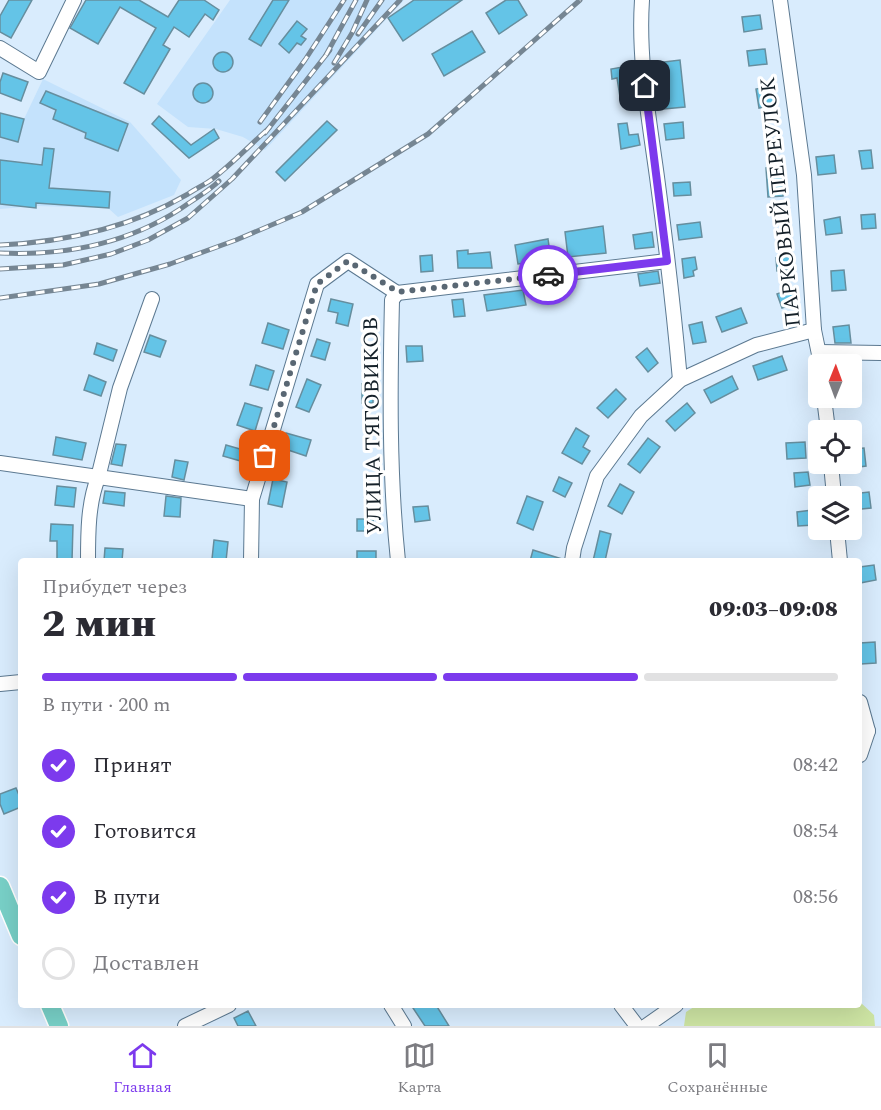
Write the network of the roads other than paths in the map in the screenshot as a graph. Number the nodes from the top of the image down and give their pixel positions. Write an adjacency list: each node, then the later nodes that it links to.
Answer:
1 (74, 0): 4 (street)
2 (642, 0): 5 (street)
3 (780, 0): 8 (street, ПАРКОВЫЙ ПЕРЕУЛОК)
4 (0, 48)
5 (667, 261): 6 (street); 12 (street)
6 (398, 292): 15 (street); 19 (street, УЛИЦА ТЯГОВИКОВ)
7 (152, 299): 14 (street)
8 (814, 330): 10 (street, ПАРКОВЫЙ ПЕРЕУЛОК); 12 (street)
9 (881, 353): 11 (street)
10 (819, 354)
11 (862, 355)
12 (680, 380): 20 (street)
13 (0, 463): 14 (street)
14 (98, 478): 15 (street); 17 (street)
15 (252, 500): 18 (street)
16 (838, 540): 21 (street)
17 (88, 558)
18 (251, 558)
19 (398, 558)
20 (572, 558)
21 (840, 558)
22 (18, 682): 23 (street)
23 (0, 684)
24 (862, 706): 25 (street)
25 (874, 730): 26 (street)
26 (862, 751)
27 (0, 886): 28 (main road)
28 (15, 905): 29 (main road)
29 (18, 920)
30 (51, 1008): 35 (main road)
31 (224, 1008): 36 (street)
32 (393, 1008): 37 (street)
33 (623, 1008): 38 (street)
34 (672, 1008): 39 (street)
35 (59, 1026)
36 (185, 1026)
37 (404, 1026)
38 (637, 1026)
39 (646, 1026)

